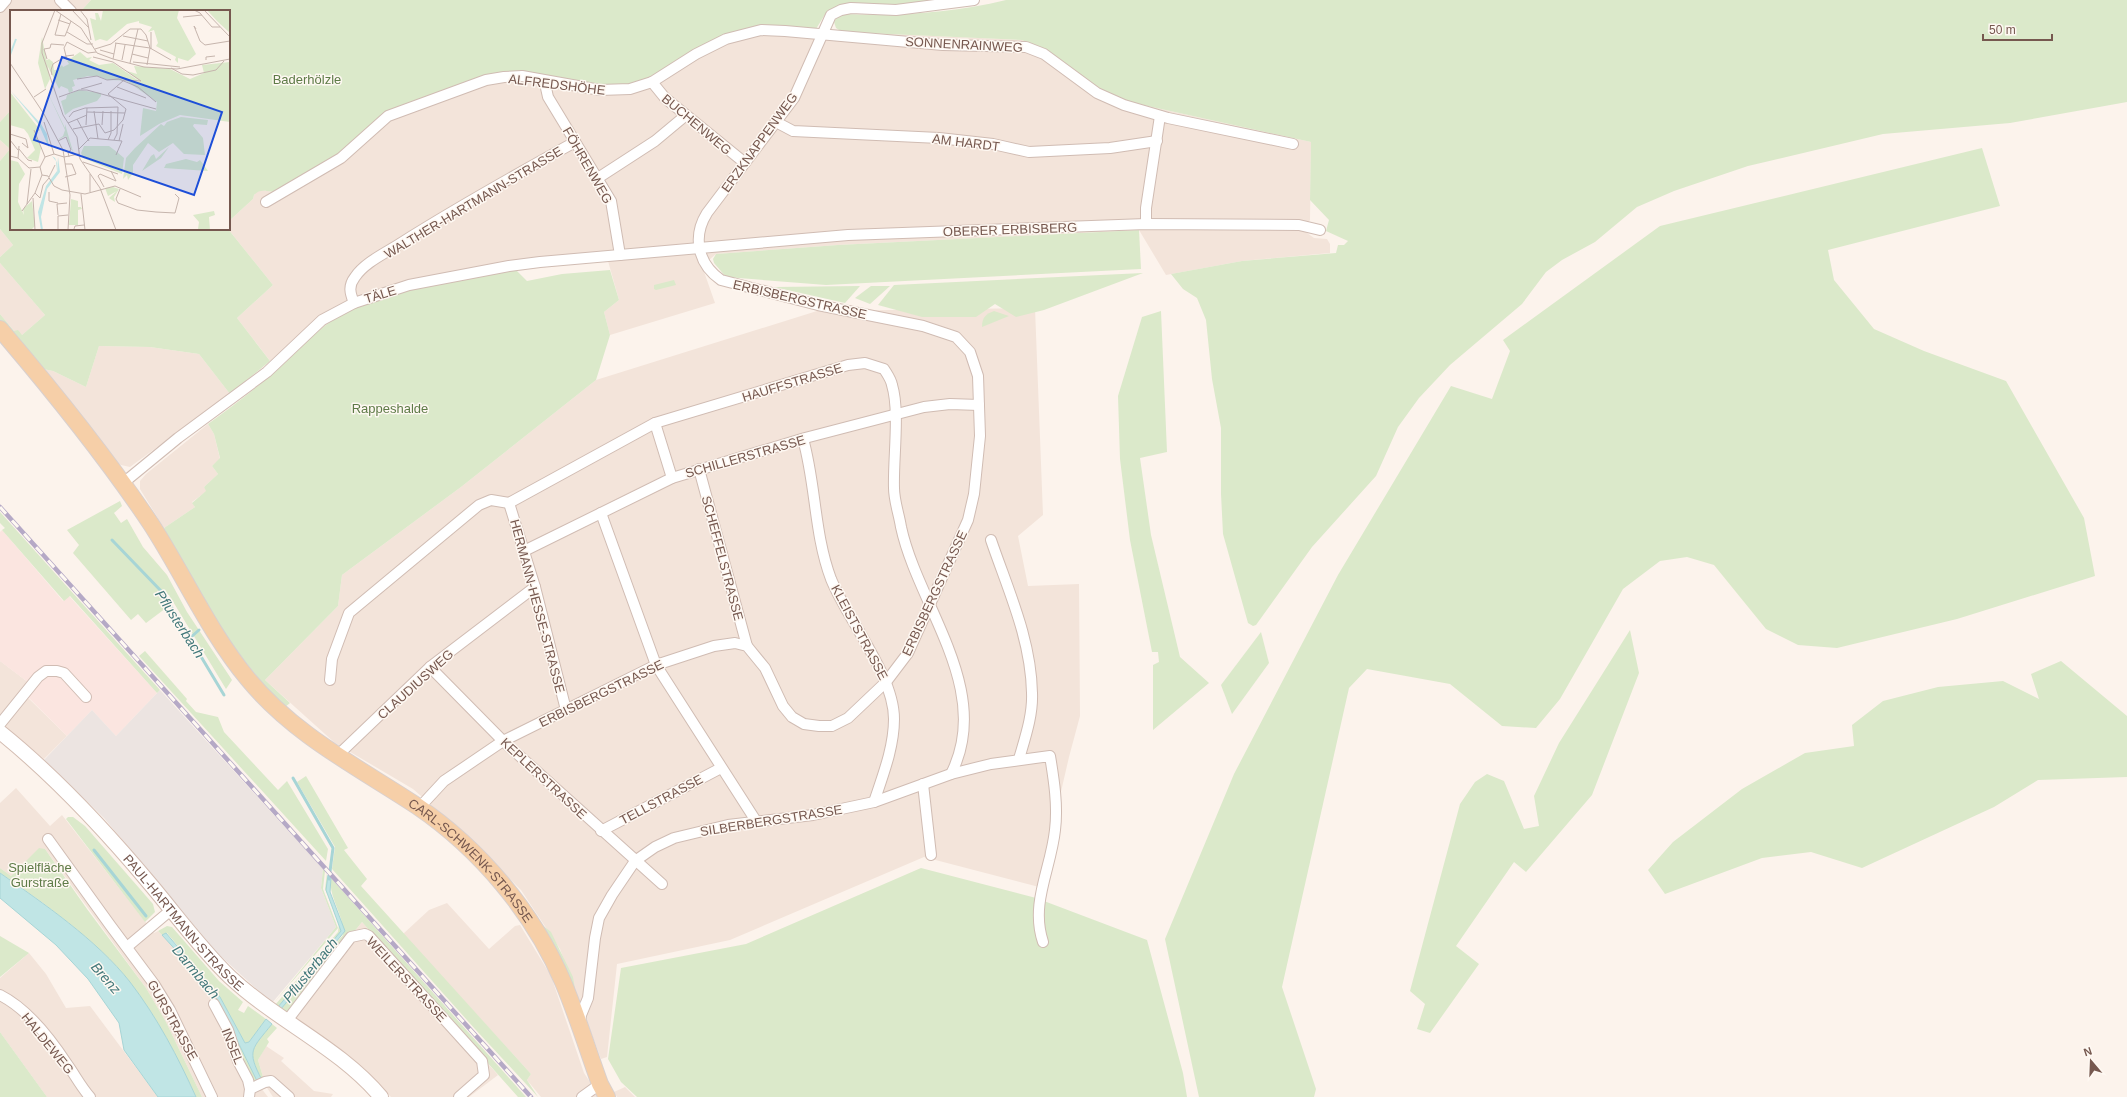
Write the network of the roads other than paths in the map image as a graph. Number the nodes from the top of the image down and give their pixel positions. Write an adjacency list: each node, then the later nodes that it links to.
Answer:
1 (6, 0): 4 (street)
2 (60, 0): 5 (street)
3 (974, 0): 6 (street, ERZKNAPPENWEG)
4 (0, 7)
5 (70, 10)
6 (821, 35): 8 (street, ALFREDSHÖHE); 10 (street, SONNENRAINWEG); 11 (street, ERZKNAPPENWEG)
7 (546, 81): 8 (street, ALFREDSHÖHE); 12 (street, FÖHRENWEG); 17 (street, ALFREDSHÖHE)
8 (652, 82): 9 (street, BUCHENWEG)
9 (685, 116): 15 (street, BUCHENWEG); 16 (street)
10 (1160, 116): 13 (street); 14 (street, SONNENRAINWEG)
11 (776, 122): 13 (street, AM HARDT); 15 (street, ERZKNAPPENWEG)
12 (576, 142): 16 (street, FÖHRENWEG); 22 (street, WALTHER-HARTMANN-STRASSE)
13 (1157, 142): 18 (street)
14 (1293, 144)
15 (745, 164): 20 (street, ERZKNAPPENWEG)
16 (598, 178): 21 (street, FÖHRENWEG)
17 (266, 202)
18 (1146, 224): 19 (street, OBERER ERBISBERG); 20 (street, OBERER ERBISBERG)
19 (1320, 230)
20 (699, 248): 21 (street, TÄLE); 24 (street, ERBISBERGSTRASSE)
21 (620, 254): 22 (street, TÄLE)
22 (354, 302): 30 (street, TÄLE)
23 (0, 329): 30 (main road, CARL-SCHWENK-STRASSE)
24 (979, 405): 25 (street, SCHILLERSTRASSE); 36 (street, ERBISBERGSTRASSE)
25 (895, 414): 26 (street, HAUFFSTRASSE); 27 (street, SCHILLERSTRASSE); 36 (street, HAUFFSTRASSE)
26 (655, 423): 29 (street); 31 (street, HAUFFSTRASSE)
27 (803, 439): 28 (street, SCHILLERSTRASSE); 41 (street, KLEISTSTRASSE)
28 (699, 469): 29 (street, SCHILLERSTRASSE); 37 (street, SCHEFFELSTRASSE)
29 (672, 478): 32 (street, SCHILLERSTRASSE)
30 (122, 484): 47 (main road, CARL-SCHWENK-STRASSE)
31 (509, 503): 34 (street, HERMANN-HESSE-STRASSE); 40 (street)
32 (601, 513): 34 (street, SCHILLERSTRASSE); 38 (street)
33 (991, 540): 48 (street)
34 (524, 551): 35 (street, HERMANN-HESSE-STRASSE)
35 (535, 587): 39 (street, CLAUDIUSWEG); 43 (street, HERMANN-HESSE-STRASSE)
36 (931, 604): 41 (street, ERBISBERGSTRASSE); 50 (street, HAUFFSTRASSE)
37 (747, 646): 38 (street, ERBISBERGSTRASSE); 41 (street, ERBISBERGSTRASSE)
38 (656, 665): 43 (street, ERBISBERGSTRASSE); 49 (street)
39 (430, 667): 46 (street, KEPLERSTRASSE); 47 (street, CLAUDIUSWEG)
40 (330, 680)
41 (886, 682): 52 (street, KLEISTSTRASSE)
42 (86, 697): 44 (street)
43 (566, 710): 46 (street, ERBISBERGSTRASSE)
44 (0, 724)
45 (0, 732): 60 (main road, PAUL-HARTMANN-STRASSE)
46 (503, 741): 53 (street, ERBISBERGSTRASSE); 55 (street, KEPLERSTRASSE)
47 (337, 756): 53 (main road, CARL-SCHWENK-STRASSE)
48 (1019, 759): 50 (street, SILBERBERGSTRASSE); 61 (street, SILBERBERGSTRASSE)
49 (721, 768): 54 (street); 55 (street, TELLSTRASSE)
50 (951, 774): 51 (street, SILBERBERGSTRASSE)
51 (924, 784): 52 (street, SILBERBERGSTRASSE); 57 (street)
52 (874, 802): 54 (street, SILBERBERGSTRASSE)
53 (419, 808): 66 (main road, CARL-SCHWENK-STRASSE)
54 (756, 821): 58 (street, SILBERBERGSTRASSE)
55 (601, 831): 58 (street, KEPLERSTRASSE)
56 (48, 839): 62 (street, GURSTRASSE)
57 (931, 855)
58 (635, 861): 59 (street, KEPLERSTRASSE); 66 (street, SILBERBERGSTRASSE)
59 (662, 884)
60 (171, 910): 62 (street); 65 (main road, PAUL-HARTMANN-STRASSE)
61 (1043, 942)
62 (127, 947): 70 (street, GURSTRASSE)
63 (0, 995): 69 (street, HALDEWEG)
64 (214, 1004): 67 (street, INSEL)
65 (279, 1017): 72 (main road, PAUL-HARTMANN-STRASSE); 73 (street, WEILERSTRASSE)
66 (579, 1028): 68 (main road, CARL-SCHWENK-STRASSE)
67 (256, 1088): 71 (street, INSEL)
68 (604, 1091): 74 (street)
69 (90, 1097)
70 (212, 1097)
71 (289, 1097)
72 (381, 1097)
73 (459, 1097)
74 (582, 1097)

